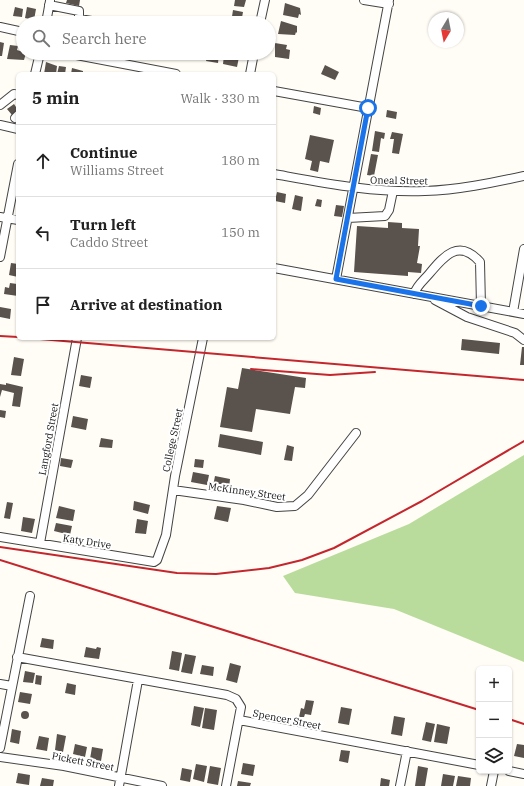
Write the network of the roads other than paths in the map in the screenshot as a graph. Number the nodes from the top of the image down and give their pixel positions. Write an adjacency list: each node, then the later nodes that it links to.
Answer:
1 (265, 0): 7 (street)
2 (364, 0): 3 (street)
3 (389, 2): 19 (street)
4 (50, 3): 5 (street); 6 (street)
5 (47, 16)
6 (78, 16)
7 (262, 16)
8 (0, 27): 9 (street)
9 (16, 30)
10 (38, 60): 13 (street)
11 (103, 60): 14 (street)
12 (253, 60): 15 (street)
13 (35, 72)
14 (166, 72)
15 (250, 72)
16 (276, 92): 19 (street)
17 (16, 94): 18 (street)
18 (0, 105)
19 (368, 108): 25 (street)
20 (0, 125): 21 (street)
21 (16, 129)
22 (276, 174): 25 (street, Oneal Street)
23 (16, 175): 27 (street)
24 (524, 176): 26 (street, Oneal Street)
25 (353, 188): 26 (street, Oneal Street); 28 (street)
26 (392, 191): 28 (street)
27 (4, 217): 29 (street); 31 (street)
28 (348, 218): 33 (street)
29 (16, 220)
30 (524, 249): 37 (street)
31 (0, 257)
32 (276, 268): 33 (street)
33 (336, 279): 34 (street)
34 (414, 294): 35 (street); 36 (street)
35 (425, 296): 36 (street); 41 (street)
36 (481, 306): 37 (street)
37 (513, 312): 38 (street)
38 (524, 314)
39 (77, 340): 45 (street, Langford Street)
40 (203, 340): 43 (street, College Street)
41 (524, 340)
42 (356, 433): 43 (street, McKinney Street)
43 (173, 490): 46 (street, College Street)
44 (0, 537): 45 (street, Katy Drive)
45 (40, 543): 46 (street, Katy Drive)
46 (162, 547)
47 (30, 596): 48 (street)
48 (17, 657): 49 (street, Spencer Street); 51 (street)
49 (138, 680): 52 (street, Spencer Street); 60 (street)
50 (0, 684): 51 (street)
51 (12, 686): 53 (street)
52 (238, 720): 54 (street, Spencer Street); 62 (street)
53 (0, 748)
54 (407, 751): 56 (street, Spencer Street); 63 (street)
55 (0, 757): 60 (street, Pickett Street)
56 (476, 764)
57 (512, 772): 59 (street)
58 (493, 774): 64 (street)
59 (524, 774)
60 (120, 782): 61 (street, Pickett Street)
61 (162, 786)
62 (226, 786)
63 (400, 786)
64 (491, 786)

